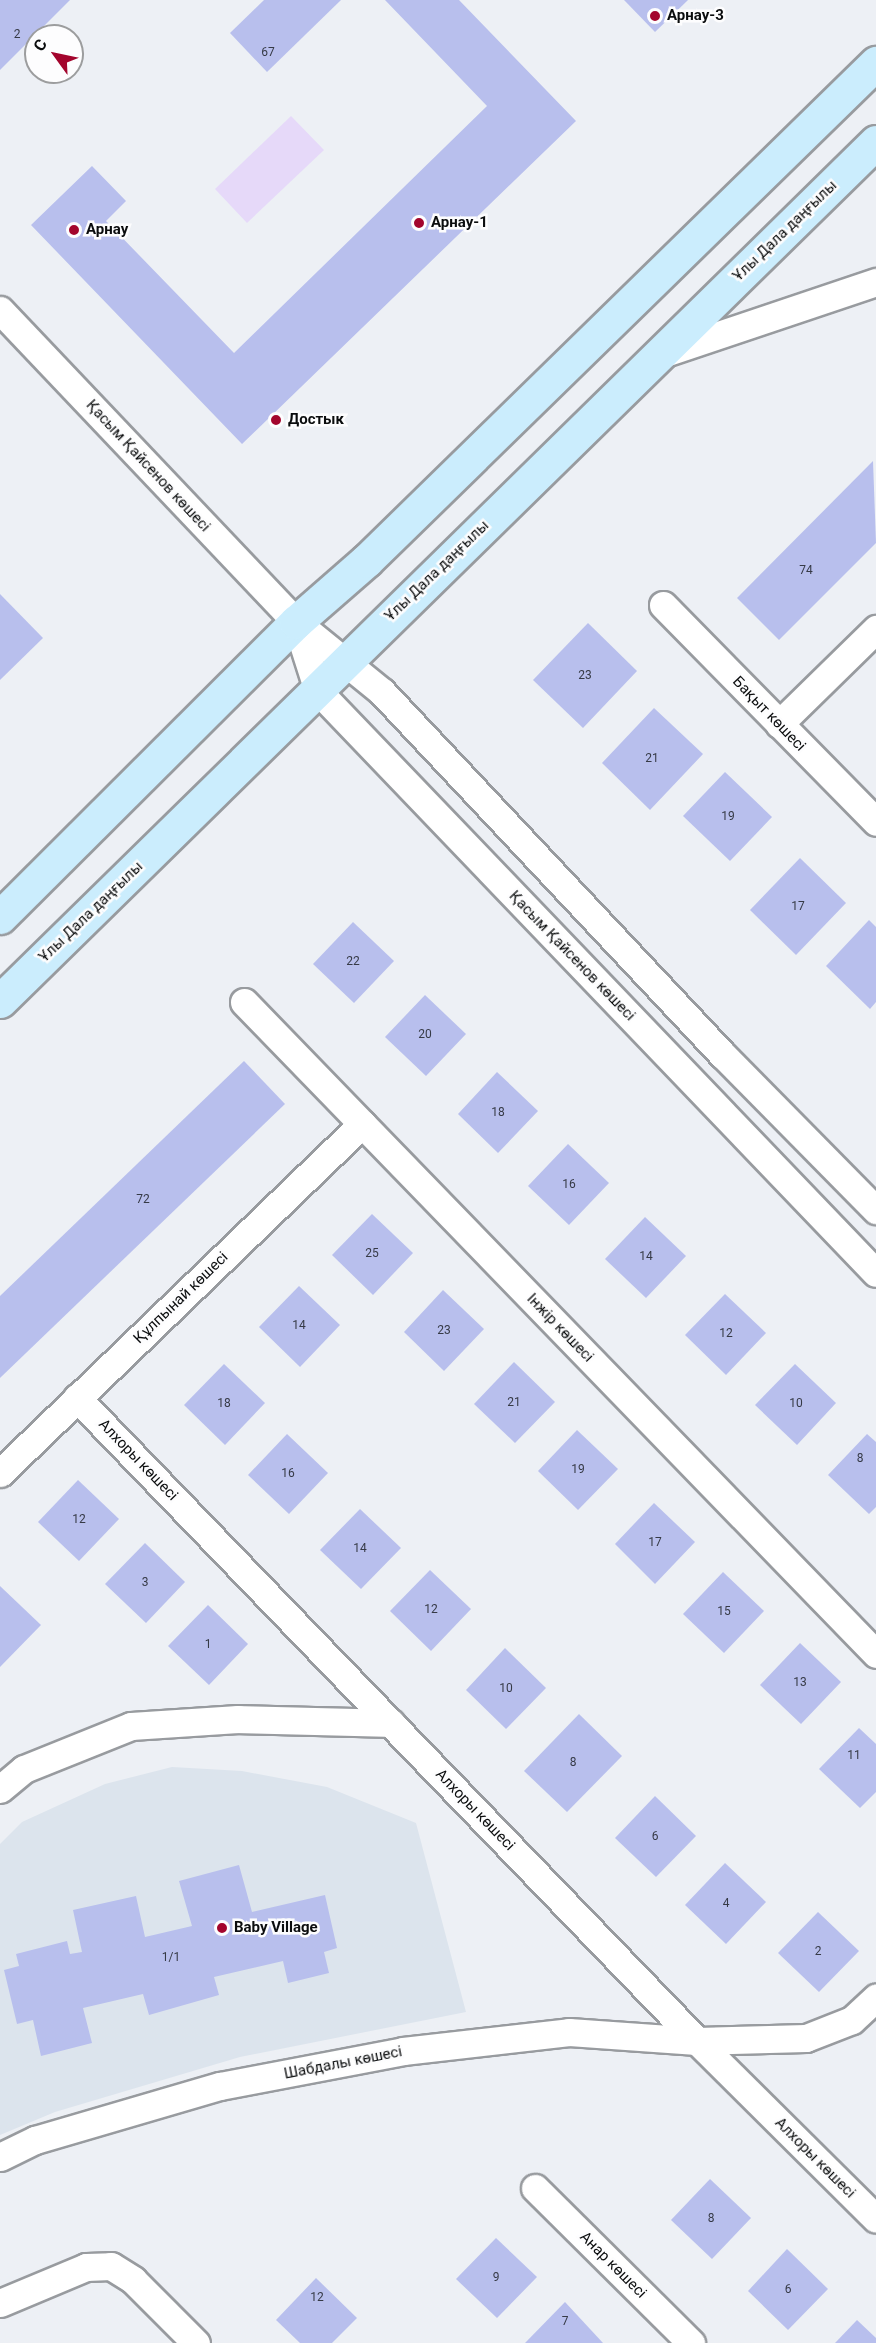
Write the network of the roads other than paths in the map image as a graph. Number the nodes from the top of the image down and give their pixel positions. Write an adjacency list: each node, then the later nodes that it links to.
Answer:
1 (876, 63): 7 (main road)
2 (876, 142): 5 (main road, Ұлы Дала даңғылы)
3 (876, 282): 5 (street)
4 (0, 310): 7 (street, Қасым Қайсенов көшесі)
5 (658, 355): 9 (main road, Ұлы Дала даңғылы)
6 (663, 605): 11 (street, Бақыт көшесі)
7 (296, 622): 9 (street, Қасым Қайсенов көшесі); 10 (street, Қасым Қайсенов көшесі); 13 (main road)
8 (876, 629): 11 (street)
9 (345, 662): 10 (main road, Ұлы Дала даңғылы); 17 (street, Қасым Қайсенов көшесі)
10 (318, 691): 14 (main road, Ұлы Дала даңғылы); 18 (street, Қасым Қайсенов көшесі)
11 (779, 724): 12 (street, Бақыт көшесі)
12 (876, 822)
13 (0, 917)
14 (0, 1001)
15 (244, 1002): 16 (street, Інжір көшесі)
16 (362, 1124): 19 (street, Құлпынай көшесі); 21 (street, Інжір көшесі)
17 (876, 1210)
18 (876, 1273)
19 (77, 1398): 20 (street, Құлпынай көшесі); 22 (street, Алхоры көшесі)
20 (0, 1473)
21 (876, 1654)
22 (391, 1723): 23 (street); 25 (street, Алхоры көшесі)
23 (0, 1789)
24 (876, 1998): 25 (street, Шабдалы көшесі)
25 (697, 2041): 26 (street, Шабдалы көшесі); 28 (street, Алхоры көшесі)
26 (0, 2157)
27 (536, 2188): 31 (street, Анар көшесі)
28 (876, 2219)
29 (0, 2303): 30 (street)
30 (196, 2343)
31 (691, 2343)

